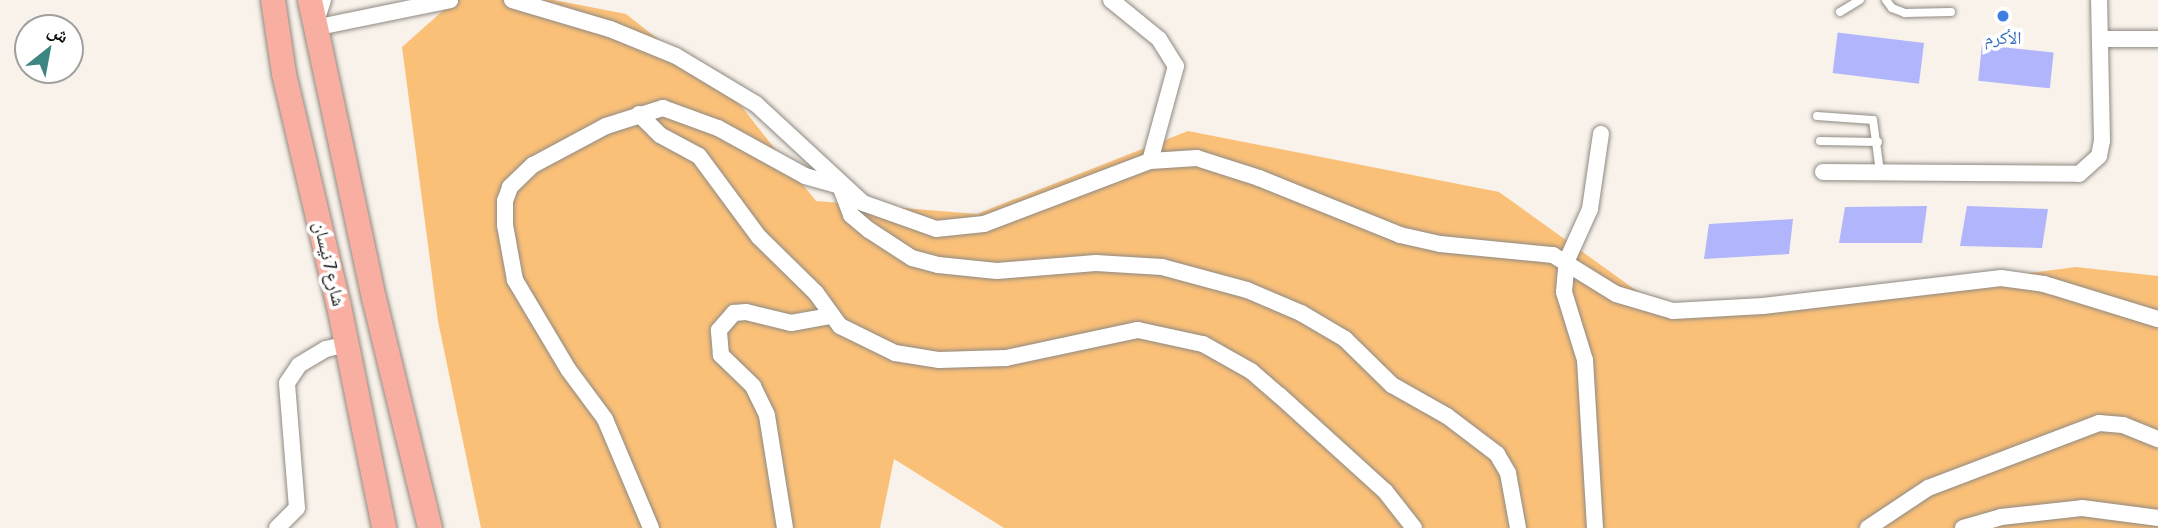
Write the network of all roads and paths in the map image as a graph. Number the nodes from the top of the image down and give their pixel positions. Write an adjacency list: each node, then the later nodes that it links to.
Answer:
1 (273, 0): 27 (main road, شارع 7 نيسان)
2 (310, 0): 12 (main road, شارع 7 نيسان)
3 (323, 0): 12 (street)
4 (450, 0): 12 (street)
5 (512, 0): 23 (street)
6 (1111, 0): 20 (street)
7 (1860, 0): 10 (lane)
8 (1886, 0): 11 (lane)
9 (2099, 0): 13 (street)
10 (1840, 12)
11 (1951, 12)
12 (314, 28): 32 (main road, شارع 7 نيسان)
13 (2101, 39): 14 (street); 22 (street)
14 (2158, 39)
15 (639, 114): 23 (street); 25 (street); 33 (street)
16 (1817, 116): 19 (lane)
17 (1601, 134): 24 (street)
18 (1820, 141): 19 (lane)
19 (1878, 142): 22 (lane)
20 (1150, 161): 23 (street); 24 (street)
21 (1823, 172): 22 (street)
22 (1880, 172)
23 (840, 186): 36 (street)
24 (1567, 260): 26 (street); 37 (street)
25 (829, 316): 34 (street); 35 (street)
26 (2158, 319)
27 (347, 344): 30 (street); 31 (main road, شارع 7 نيسان)
28 (2158, 439): 38 (street)
29 (2158, 518): 39 (street)
30 (277, 528)
31 (384, 528)
32 (430, 528)
33 (651, 528)
34 (785, 528)
35 (1414, 528)
36 (1518, 528)
37 (1595, 528)
38 (1868, 528)
39 (1963, 528)

